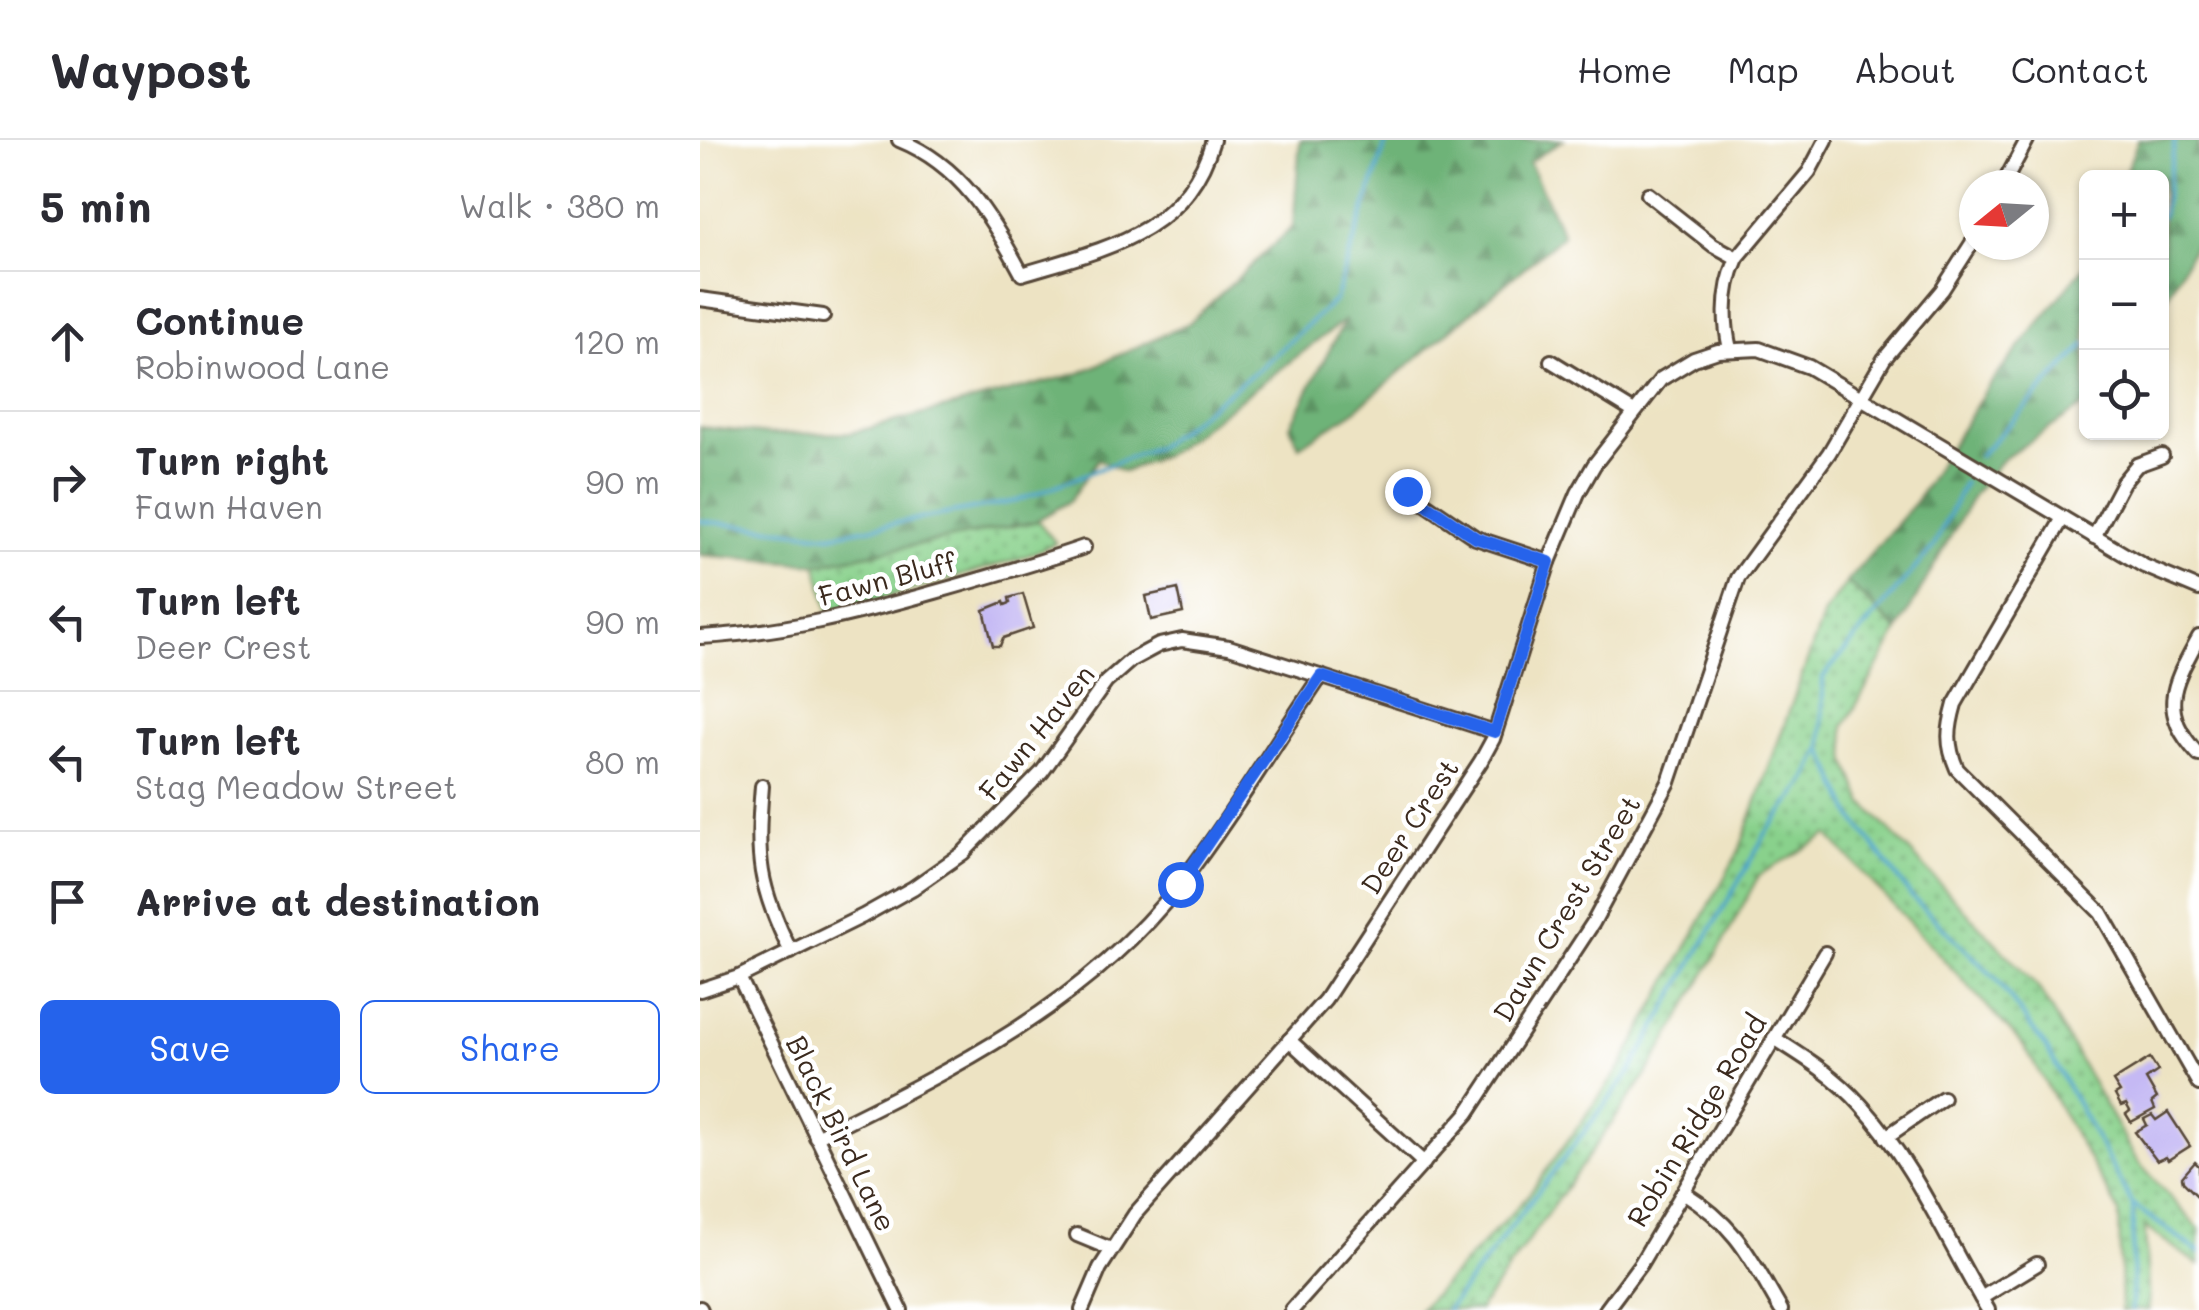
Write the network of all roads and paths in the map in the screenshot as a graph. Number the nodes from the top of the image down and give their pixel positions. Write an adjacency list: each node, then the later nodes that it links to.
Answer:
1 (899, 140): 2 (street)
2 (1213, 140)
3 (1826, 140): 7 (street)
4 (2026, 140): 5 (street)
5 (2011, 170)
6 (1648, 194): 7 (street)
7 (1737, 258): 11 (street)
8 (1961, 260): 13 (street, Dawn Crest Street)
9 (700, 299): 10 (street)
10 (823, 316)
11 (1730, 349): 13 (street, Deer Crest); 14 (street, Deer Crest)
12 (1551, 361): 14 (street)
13 (1862, 396): 17 (street, Deer Crest); 38 (street, Dawn Crest Street)
14 (1634, 412): 20 (street, Deer Crest)
15 (2162, 456): 18 (street)
16 (1407, 491): 20 (street)
17 (2063, 518): 18 (street, Deer Crest); 34 (street)
18 (2094, 537): 21 (street, Deer Crest)
19 (1084, 547): 22 (street, Fawn Bluff)
20 (1549, 562): 25 (street, Deer Crest)
21 (2199, 590)
22 (700, 637)
23 (2199, 637): 26 (street)
24 (1321, 676): 25 (street, Fawn Haven); 28 (street, Fawn Haven); 36 (street)
25 (1495, 732): 33 (street, Deer Crest)
26 (2199, 755)
27 (762, 786): 28 (street)
28 (790, 952): 30 (street, Fawn Haven)
29 (1825, 953): 32 (street, Robin Ridge Road)
30 (739, 977): 31 (street, Fawn Haven); 36 (street, Black Bird Lane)
31 (700, 990)
32 (1774, 1038): 37 (street); 39 (street, Robin Ridge Road)
33 (1289, 1040): 38 (street); 41 (street, Deer Crest)
34 (2199, 1084)
35 (1943, 1098): 37 (street)
36 (816, 1137): 44 (street, Black Bird Lane)
37 (1886, 1137): 43 (street)
38 (1424, 1163): 46 (street, Dawn Crest Street)
39 (1683, 1192): 47 (street, Robin Ridge Road); 48 (street)
40 (1078, 1235): 41 (street)
41 (1110, 1250): 45 (street, Deer Crest)
42 (2037, 1264): 43 (street)
43 (1984, 1304)
44 (901, 1310)
45 (1082, 1310)
46 (1292, 1310)
47 (1606, 1310)
48 (1781, 1310)

